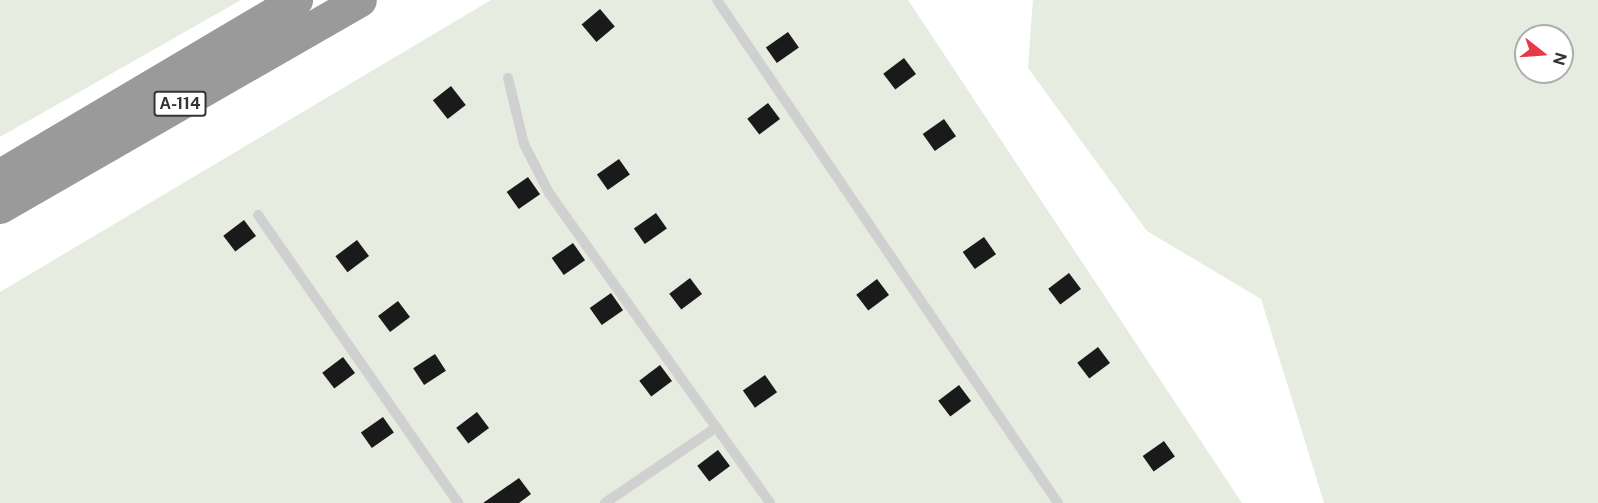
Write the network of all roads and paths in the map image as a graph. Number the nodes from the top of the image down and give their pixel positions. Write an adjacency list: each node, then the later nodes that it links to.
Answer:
1 (296, 0): 5 (highway, А-114)
2 (360, 0): 6 (highway, А-114)
3 (717, 0): 12 (lane)
4 (508, 78): 8 (lane)
5 (0, 176)
6 (0, 207)
7 (258, 216): 9 (lane)
8 (717, 427): 10 (lane); 11 (lane)
9 (458, 503)
10 (605, 503)
11 (770, 503)
12 (1058, 503)

